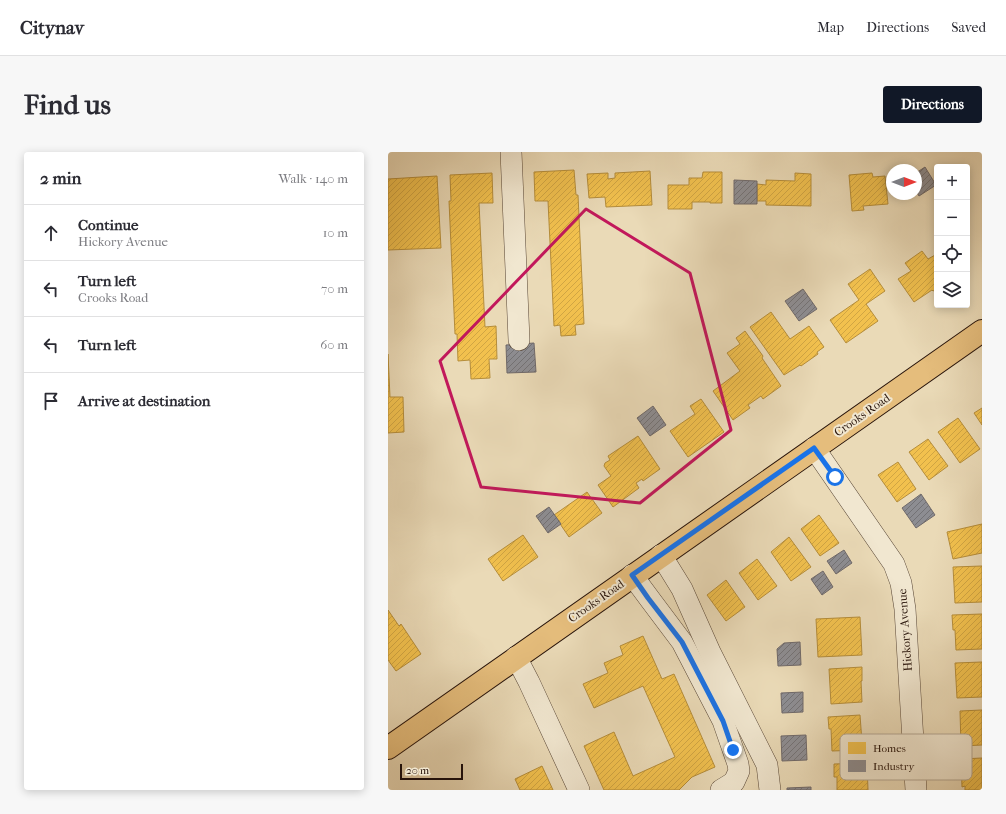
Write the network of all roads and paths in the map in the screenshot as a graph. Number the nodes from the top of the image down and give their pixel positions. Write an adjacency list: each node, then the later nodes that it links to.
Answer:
1 (511, 152): 3 (street)
2 (982, 331): 4 (main road, Crooks Road)
3 (519, 340)
4 (814, 448): 5 (main road, Crooks Road); 8 (street, Hickory Avenue)
5 (661, 555): 6 (main road, Crooks Road); 13 (street)
6 (632, 575): 7 (main road, Crooks Road); 12 (street)
7 (516, 657): 9 (main road, Crooks Road); 11 (street)
8 (912, 734)
9 (388, 748)
10 (915, 780): 14 (street, Hickory Avenue)
11 (580, 790)
12 (721, 790)
13 (770, 790)
14 (916, 790)

